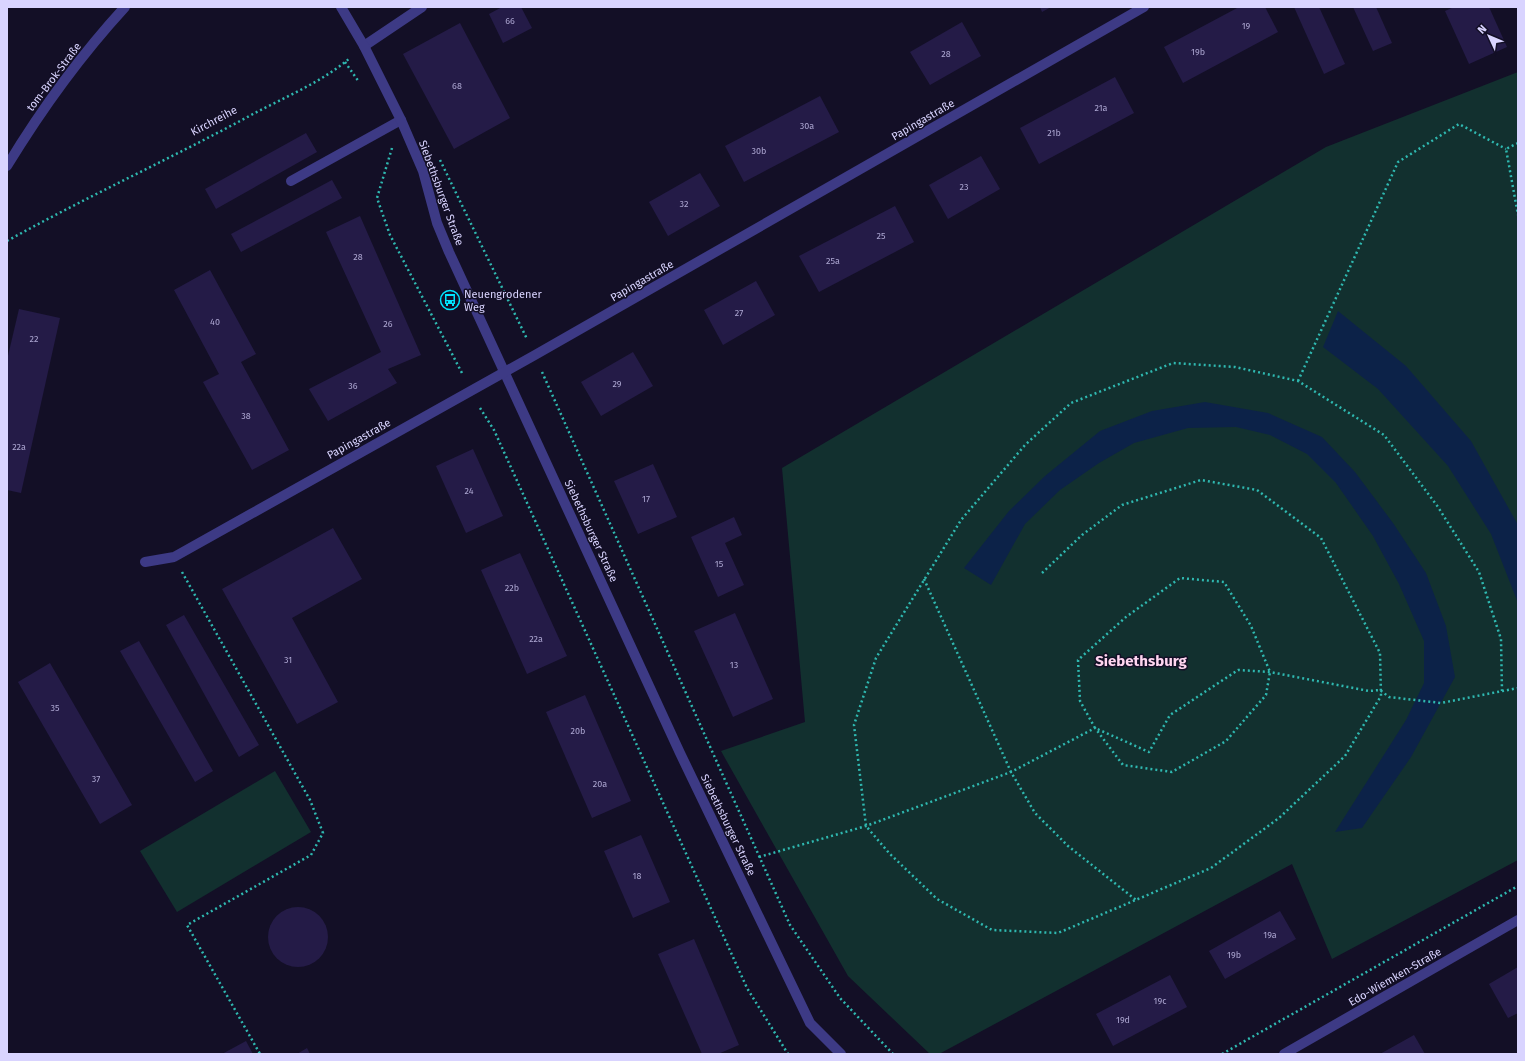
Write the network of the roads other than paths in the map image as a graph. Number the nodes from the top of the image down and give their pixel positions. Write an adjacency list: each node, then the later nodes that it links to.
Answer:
1 (125, 7): 7 (street, tom-Brok-Straße)
2 (341, 7): 5 (street, Siebethsburger Straße)
3 (422, 7): 5 (street)
4 (1144, 7): 9 (street, Papingastraße)
5 (364, 46): 6 (street, Siebethsburger Straße)
6 (401, 120): 8 (street); 9 (street, Siebethsburger Straße)
7 (7, 166)
8 (291, 181)
9 (505, 371): 10 (street, Papingastraße); 12 (street, Siebethsburger Straße)
10 (145, 562)
11 (1518, 920): 13 (street, Edo-Wiemken-Straße)
12 (841, 1054)
13 (1284, 1054)

